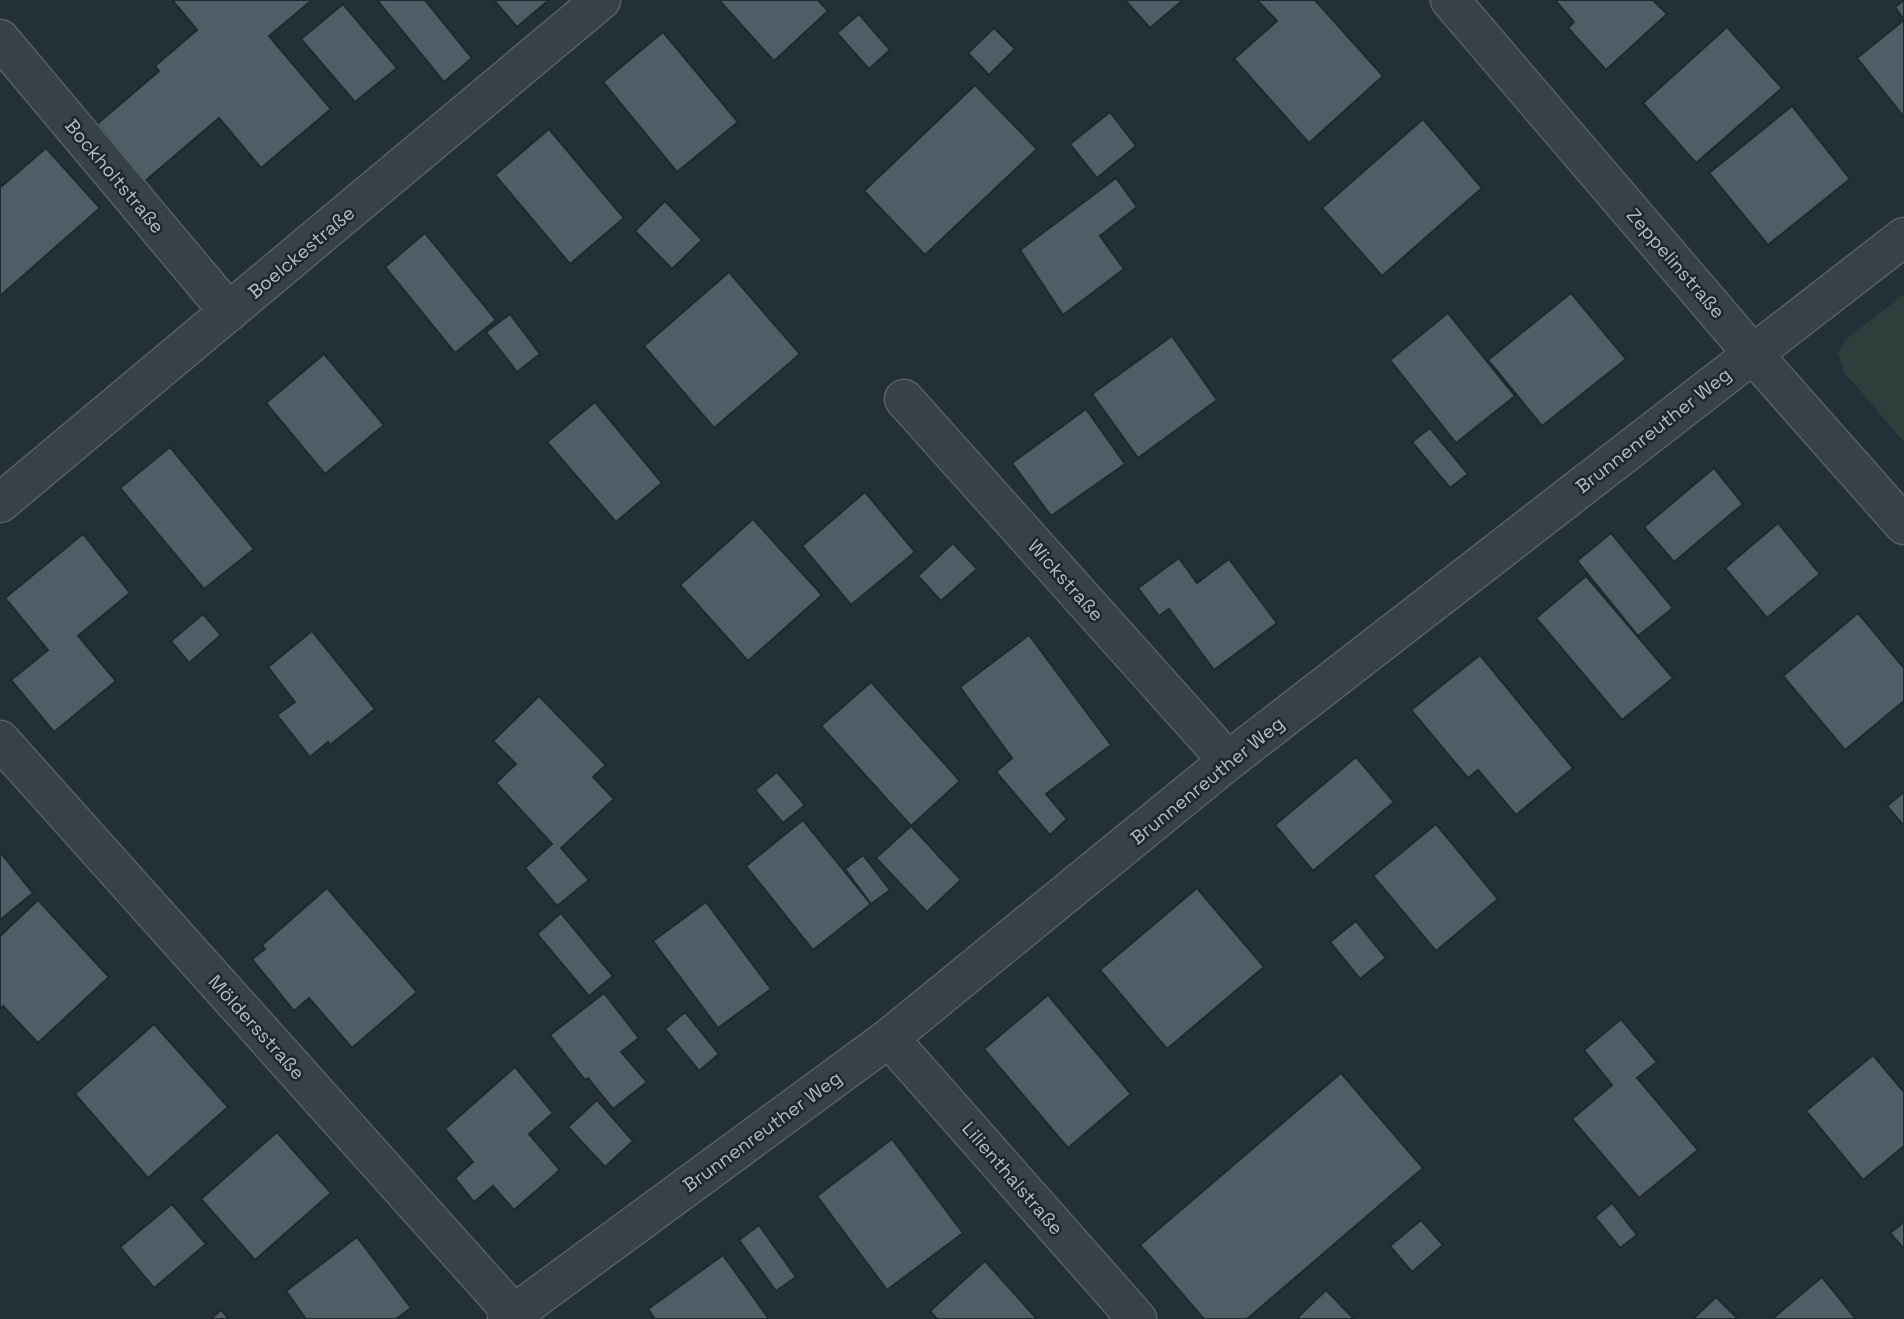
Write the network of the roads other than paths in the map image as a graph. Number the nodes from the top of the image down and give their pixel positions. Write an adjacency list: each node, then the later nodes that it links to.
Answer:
1 (601, 0): 5 (street, Boelckestraße)
2 (1450, 0): 6 (street, Zeppelinstraße)
3 (0, 39): 5 (street, Bockholtstraße)
4 (1904, 237): 6 (street, Brunnenreuther Weg)
5 (229, 313): 8 (street, Boelckestraße)
6 (1752, 353): 9 (street, Zeppelinstraße); 11 (street, Brunnenreuther Weg)
7 (904, 399): 11 (street, Wickstraße)
8 (0, 503)
9 (1904, 525)
10 (0, 740): 13 (street, Möldersstraße)
11 (1228, 761): 12 (street, Brunnenreuther Weg)
12 (889, 1038): 13 (street, Brunnenreuther Weg); 14 (street, Lilienthalstraße)
13 (510, 1316)
14 (1137, 1319)

